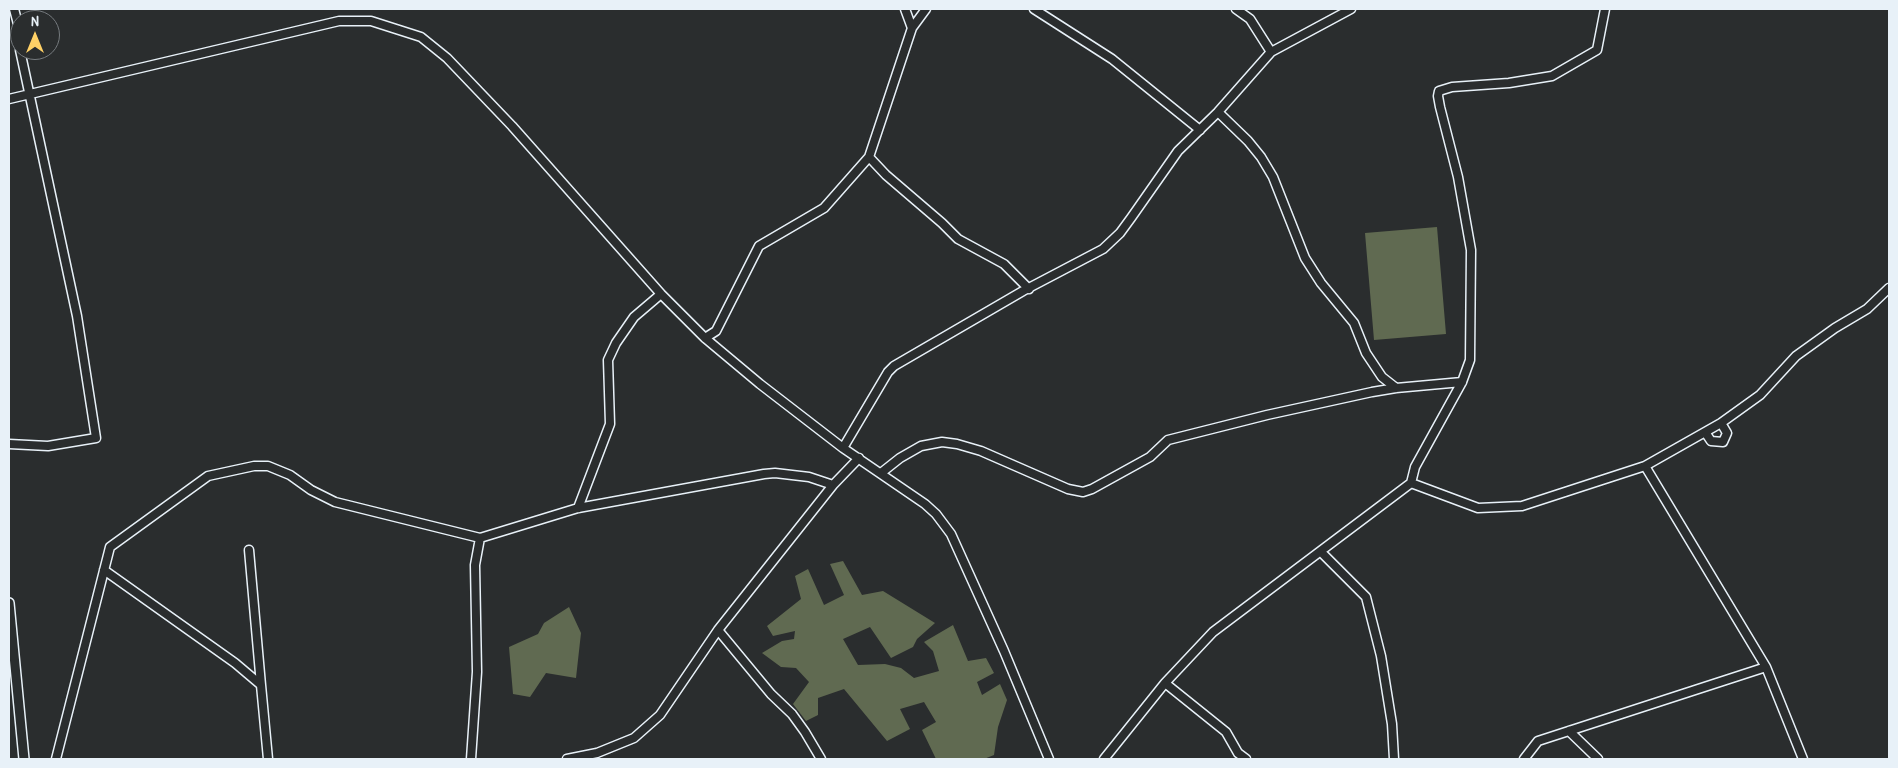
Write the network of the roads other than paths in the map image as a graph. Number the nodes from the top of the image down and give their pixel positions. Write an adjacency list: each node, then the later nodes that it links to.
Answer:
1 (905, 9): 7 (street)
2 (926, 9): 7 (street)
3 (1034, 9): 13 (street)
4 (1236, 9): 8 (street)
5 (1351, 9): 8 (street)
6 (1605, 9): 19 (street)
7 (912, 28): 14 (street)
8 (1271, 52): 12 (street)
9 (22, 60): 10 (street)
10 (30, 95): 11 (street); 17 (street); 23 (street)
11 (9, 99)
12 (1218, 112): 13 (street); 20 (street)
13 (1200, 130): 16 (street)
14 (869, 157): 16 (street); 18 (street)
15 (1889, 288): 21 (street)
16 (1029, 289): 24 (street)
17 (661, 294): 18 (street); 30 (street)
18 (705, 338): 24 (street)
19 (1462, 382): 20 (street); 28 (street)
20 (1396, 388): 27 (street)
21 (1721, 423): 22 (street); 22 (street)
22 (1705, 432): 26 (street)
23 (9, 444)
24 (843, 448): 25 (street)
25 (859, 458): 27 (street); 29 (street)
26 (1645, 466): 28 (street); 37 (street)
27 (881, 473): 47 (street)
28 (1412, 483): 33 (street)
29 (833, 485): 30 (street); 36 (street)
30 (578, 508): 31 (street)
31 (480, 538): 34 (street); 44 (street)
32 (249, 550): 39 (street)
33 (1321, 552): 38 (street); 50 (street)
34 (104, 570): 39 (street); 42 (street)
35 (9, 603): 41 (street)
36 (718, 630): 45 (street); 46 (street)
37 (1766, 667): 40 (street); 53 (street)
38 (1166, 683): 48 (street); 49 (street)
39 (261, 685): 43 (street)
40 (1569, 731): 51 (street); 52 (street)
41 (24, 759)
42 (56, 759)
43 (268, 759)
44 (471, 759)
45 (567, 759)
46 (821, 759)
47 (1049, 759)
48 (1104, 759)
49 (1246, 759)
50 (1394, 759)
51 (1524, 759)
52 (1598, 759)
53 (1803, 759)

